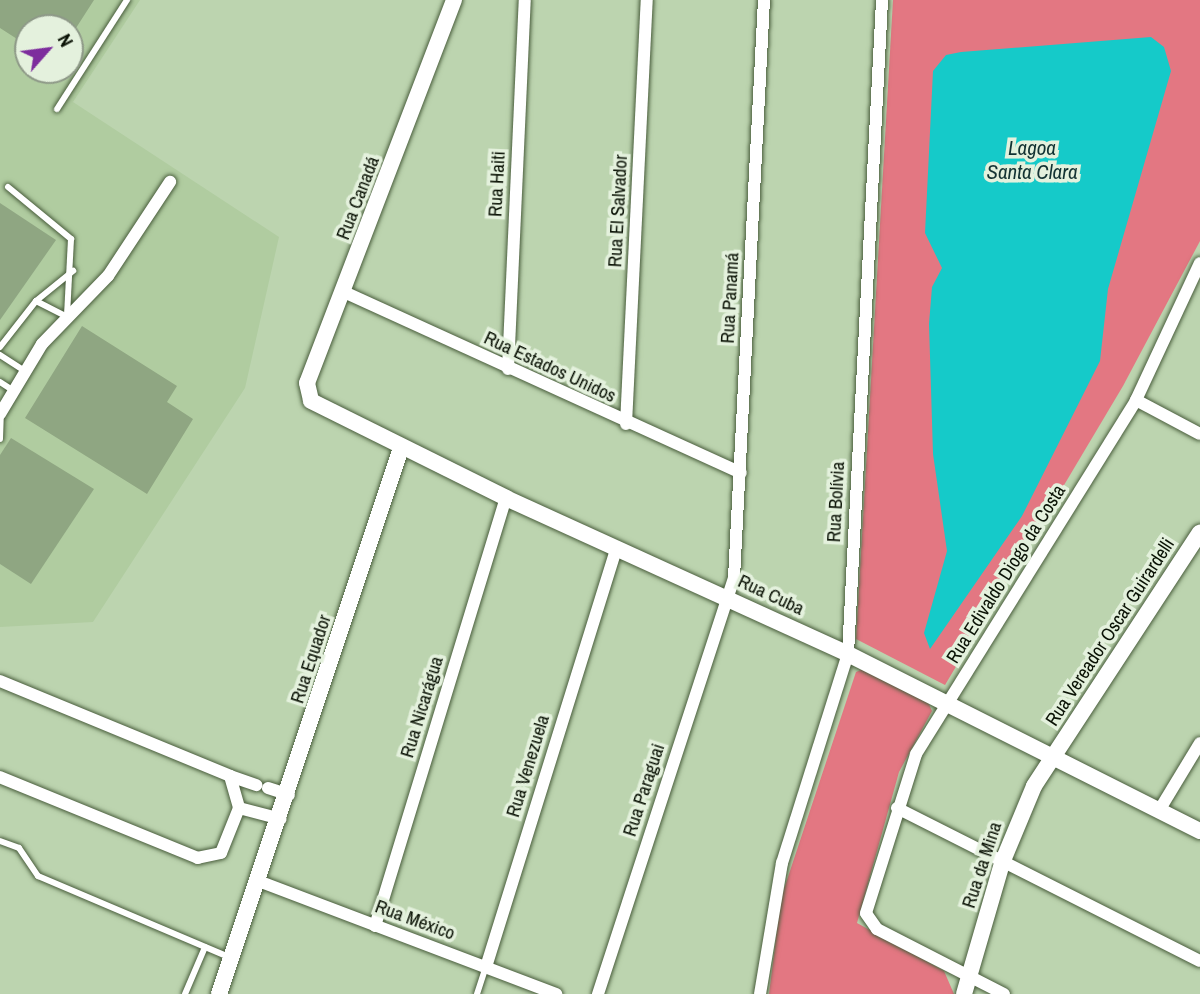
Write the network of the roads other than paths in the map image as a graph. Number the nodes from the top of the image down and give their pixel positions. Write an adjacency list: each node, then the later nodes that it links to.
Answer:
1 (127, 0): 7 (lane)
2 (454, 0): 12 (street, Rua Canadá)
3 (525, 0): 17 (street, Rua Haiti)
4 (647, 0): 24 (street, Rua El Salvador)
5 (764, 0): 28 (street, Rua Panamá)
6 (882, 0): 33 (street, Rua Bolívia)
7 (57, 109)
8 (170, 182): 14 (street)
9 (8, 187): 11 (lane)
10 (1200, 263): 21 (street, Rua Edivaldo Diogo da Costa)
11 (73, 271): 13 (lane); 14 (lane)
12 (344, 292): 17 (street, Rua Estados Unidos); 22 (street, Rua Canadá)
13 (36, 301): 14 (lane); 15 (lane)
14 (66, 317): 18 (street)
15 (0, 347)
16 (0, 355): 18 (lane)
17 (508, 369): 24 (street, Rua Estados Unidos)
18 (25, 371): 20 (street)
19 (0, 382): 20 (lane)
20 (14, 391): 23 (street)
21 (1136, 400): 25 (street); 35 (street, Rua Edivaldo Diogo da Costa)
22 (319, 408): 27 (street, Rua Cuba)
23 (0, 413): 26 (lane)
24 (626, 424): 28 (street, Rua Estados Unidos)
25 (1200, 434)
26 (0, 439)
27 (401, 448): 29 (street, Rua Cuba); 40 (street, Rua Equador)
28 (741, 473): 32 (street, Rua Panamá)
29 (506, 498): 31 (street, Rua Cuba); 49 (street, Rua Nicarágua)
30 (1200, 532): 37 (street, Rua Vereador Oscar Guirardelli)
31 (616, 550): 32 (street, Rua Cuba); 53 (street, Rua Venezuela)
32 (726, 597): 33 (street, Rua Cuba); 59 (street, Rua Paraguai)
33 (848, 654): 35 (street, Rua Cuba); 60 (street, Rua Bolívia)
34 (0, 681): 38 (street)
35 (949, 703): 37 (street, Rua Cuba); 42 (street, Rua Edivaldo Diogo da Costa)
36 (1200, 743): 43 (street)
37 (1054, 754): 43 (street, Rua Cuba); 47 (street, Rua da Mina)
38 (230, 776): 40 (street); 41 (street)
39 (0, 777): 41 (street)
40 (289, 795): 44 (street, Rua Equador)
41 (239, 808): 44 (street)
42 (897, 808): 47 (street); 54 (street, Rua Edivaldo Diogo da Costa)
43 (1160, 809): 45 (street, Rua Cuba)
44 (281, 819): 48 (street, Rua Equador)
45 (1200, 831)
46 (0, 841): 50 (lane)
47 (1002, 863): 52 (street); 54 (street, Rua da Mina)
48 (261, 882): 49 (street, Rua México); 51 (street, Rua Equador)
49 (375, 926): 53 (street, Rua México)
50 (205, 947): 51 (lane); 55 (lane)
51 (234, 960): 56 (street, Rua Equador)
52 (1200, 961)
53 (486, 967): 57 (lane, Rua Venezuela); 58 (street, Rua México)
54 (970, 976): 61 (street, Rua da Mina); 62 (street)
55 (185, 994)
56 (219, 994)
57 (477, 994)
58 (556, 994)
59 (598, 994)
60 (760, 994)
61 (964, 994)
62 (1004, 994)

